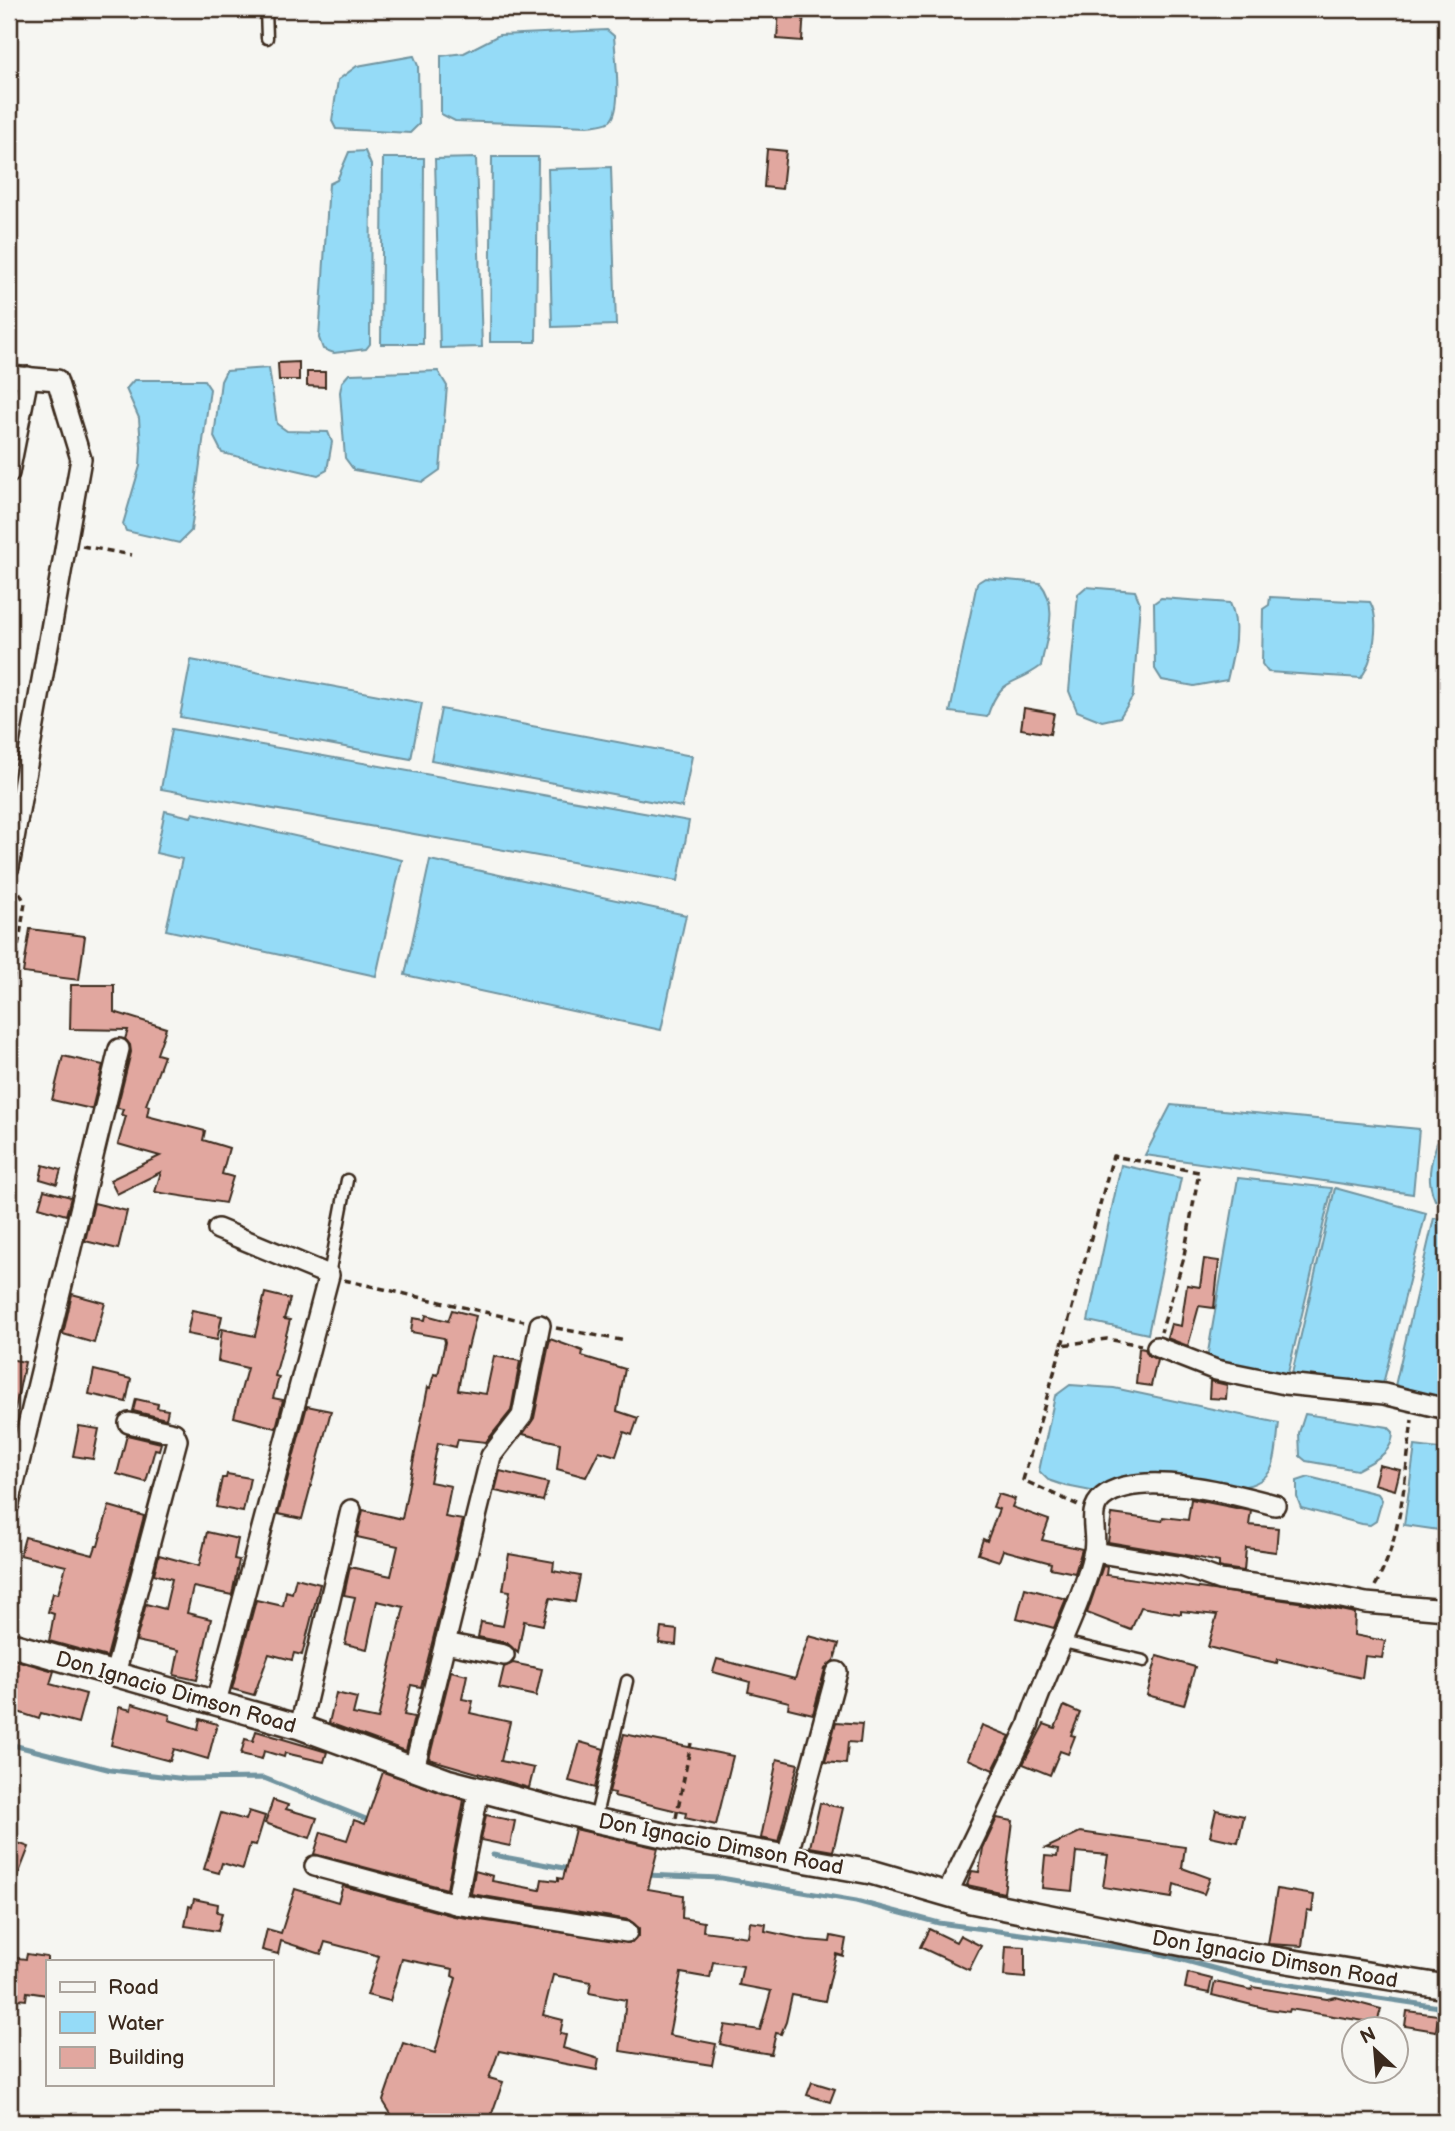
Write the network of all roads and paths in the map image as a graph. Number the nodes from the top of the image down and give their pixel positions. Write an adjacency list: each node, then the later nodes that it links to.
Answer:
1 (266, 9): 2 (lane)
2 (267, 38)
3 (18, 377): 4 (street); 5 (street)
4 (9, 473)
5 (66, 543): 6 (path); 7 (street)
6 (132, 555)
7 (9, 867)
8 (9, 873): 9 (path)
9 (9, 1005)
10 (119, 1049): 21 (street)
11 (347, 1180): 13 (lane)
12 (218, 1230): 13 (street)
13 (329, 1275): 14 (path); 36 (street)
14 (540, 1325): 15 (path); 29 (street)
15 (626, 1341)
16 (1062, 1345): 17 (path); 17 (path); 24 (path)
17 (1157, 1347): 18 (street)
18 (1414, 1402): 19 (street); 26 (path)
19 (1446, 1409)
20 (129, 1423): 34 (street)
21 (9, 1504)
22 (1275, 1505): 24 (street)
23 (351, 1510): 37 (street)
24 (1092, 1511): 25 (street)
25 (1094, 1552): 26 (street); 28 (street)
26 (1366, 1603): 27 (street)
27 (1446, 1610)
28 (1063, 1642): 32 (lane); 45 (street)
29 (445, 1643): 31 (street); 39 (street)
30 (9, 1644): 34 (street, Don Ignacio Dimson Road)
31 (504, 1655)
32 (1144, 1661)
33 (837, 1672): 43 (street)
34 (115, 1674): 36 (street, Don Ignacio Dimson Road)
35 (627, 1681): 41 (lane)
36 (216, 1702): 37 (street, Don Ignacio Dimson Road)
37 (300, 1727): 39 (street, Don Ignacio Dimson Road)
38 (691, 1743): 42 (path)
39 (414, 1769): 40 (street, Don Ignacio Dimson Road)
40 (479, 1790): 41 (street, Don Ignacio Dimson Road); 46 (street)
41 (595, 1820): 42 (street, Don Ignacio Dimson Road)
42 (672, 1837): 43 (street, Don Ignacio Dimson Road)
43 (787, 1857): 45 (street, Don Ignacio Dimson Road)
44 (315, 1867): 46 (street)
45 (948, 1892): 48 (street, Don Ignacio Dimson Road)
46 (456, 1904): 47 (street)
47 (627, 1931)
48 (1446, 1987)

